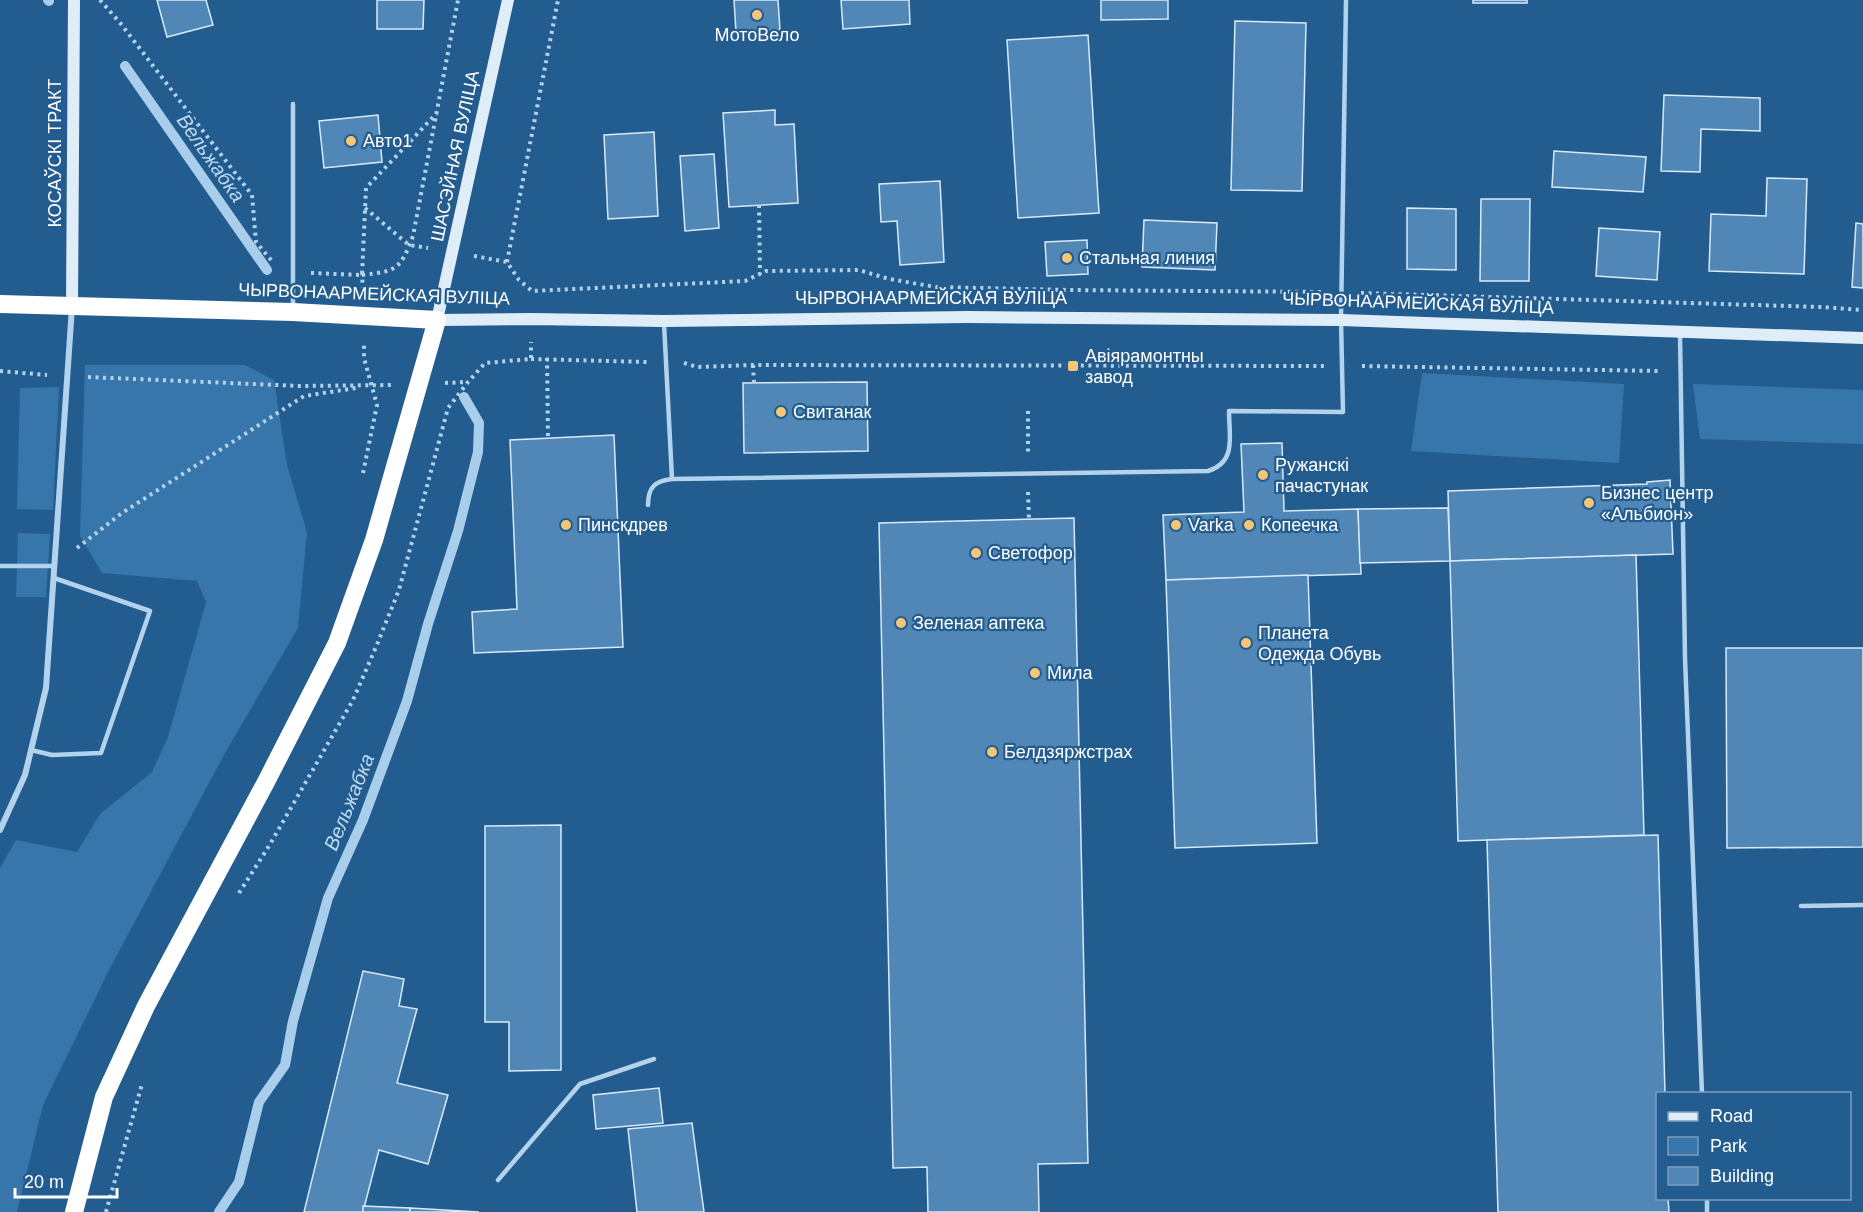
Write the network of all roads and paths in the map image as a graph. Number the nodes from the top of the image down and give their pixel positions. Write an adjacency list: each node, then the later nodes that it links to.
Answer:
1 (74, 0): 15 (main road, КОСАЎСКІ ТРАКТ)
2 (458, 0): 9 (path)
3 (508, 0): 10 (main road, ШАСЭЙНАЯ ВУЛІЦА)
4 (558, 0): 11 (path)
5 (1346, 0): 13 (lane)
6 (293, 104): 17 (lane)
7 (759, 205): 12 (path)
8 (365, 208): 9 (path)
9 (409, 245): 10 (path); 18 (path)
10 (452, 252): 11 (path); 20 (main road, ШАСЭЙНАЯ ВУЛІЦА)
11 (507, 262): 12 (path)
12 (760, 274): 13 (path)
13 (1342, 292): 16 (path); 19 (lane)
14 (0, 304): 15 (highway, ЧЫРВОНААРМЕЙСКАЯ ВУЛІЦА)
15 (72, 306): 17 (highway, ЧЫРВОНААРМЕЙСКАЯ ВУЛІЦА); 31 (street)
16 (1863, 310)
17 (293, 312): 18 (highway, ЧЫРВОНААРМЕЙСКАЯ ВУЛІЦА)
18 (363, 316): 20 (highway, ЧЫРВОНААРМЕЙСКАЯ ВУЛІЦА); 33 (path)
19 (1341, 320): 21 (main road, ЧЫРВОНААРМЕЙСКАЯ ВУЛІЦА); 22 (main road, ЧЫРВОНААРМЕЙСКАЯ ВУЛІЦА); 28 (lane)
20 (437, 321): 21 (main road, ЧЫРВОНААРМЕЙСКАЯ ВУЛІЦА); 50 (highway)
21 (664, 321): 26 (lane)
22 (1680, 331): 23 (main road, ЧЫРВОНААРМЕЙСКАЯ ВУЛІЦА); 30 (lane)
23 (1863, 338)
24 (547, 358): 25 (path); 26 (path); 35 (path)
25 (531, 359)
26 (665, 363): 27 (path); 37 (lane)
27 (753, 365): 28 (path); 32 (path)
28 (1343, 366): 30 (path); 37 (lane)
29 (0, 371): 31 (path)
30 (1680, 372): 48 (lane)
31 (68, 376): 33 (path); 41 (street)
32 (754, 383)
33 (371, 385): 38 (path); 41 (path)
34 (1028, 411): 36 (path)
35 (548, 438)
36 (1028, 450)
37 (672, 479): 39 (lane)
38 (361, 482)
39 (648, 505)
40 (0, 566): 41 (lane)
41 (54, 566): 42 (street)
42 (54, 578): 43 (street); 43 (lane)
43 (31, 750): 44 (street)
44 (0, 830)
45 (1863, 905): 46 (lane)
46 (1801, 906)
47 (654, 1059): 49 (lane)
48 (1702, 1092)
49 (498, 1180)
50 (75, 1212)

